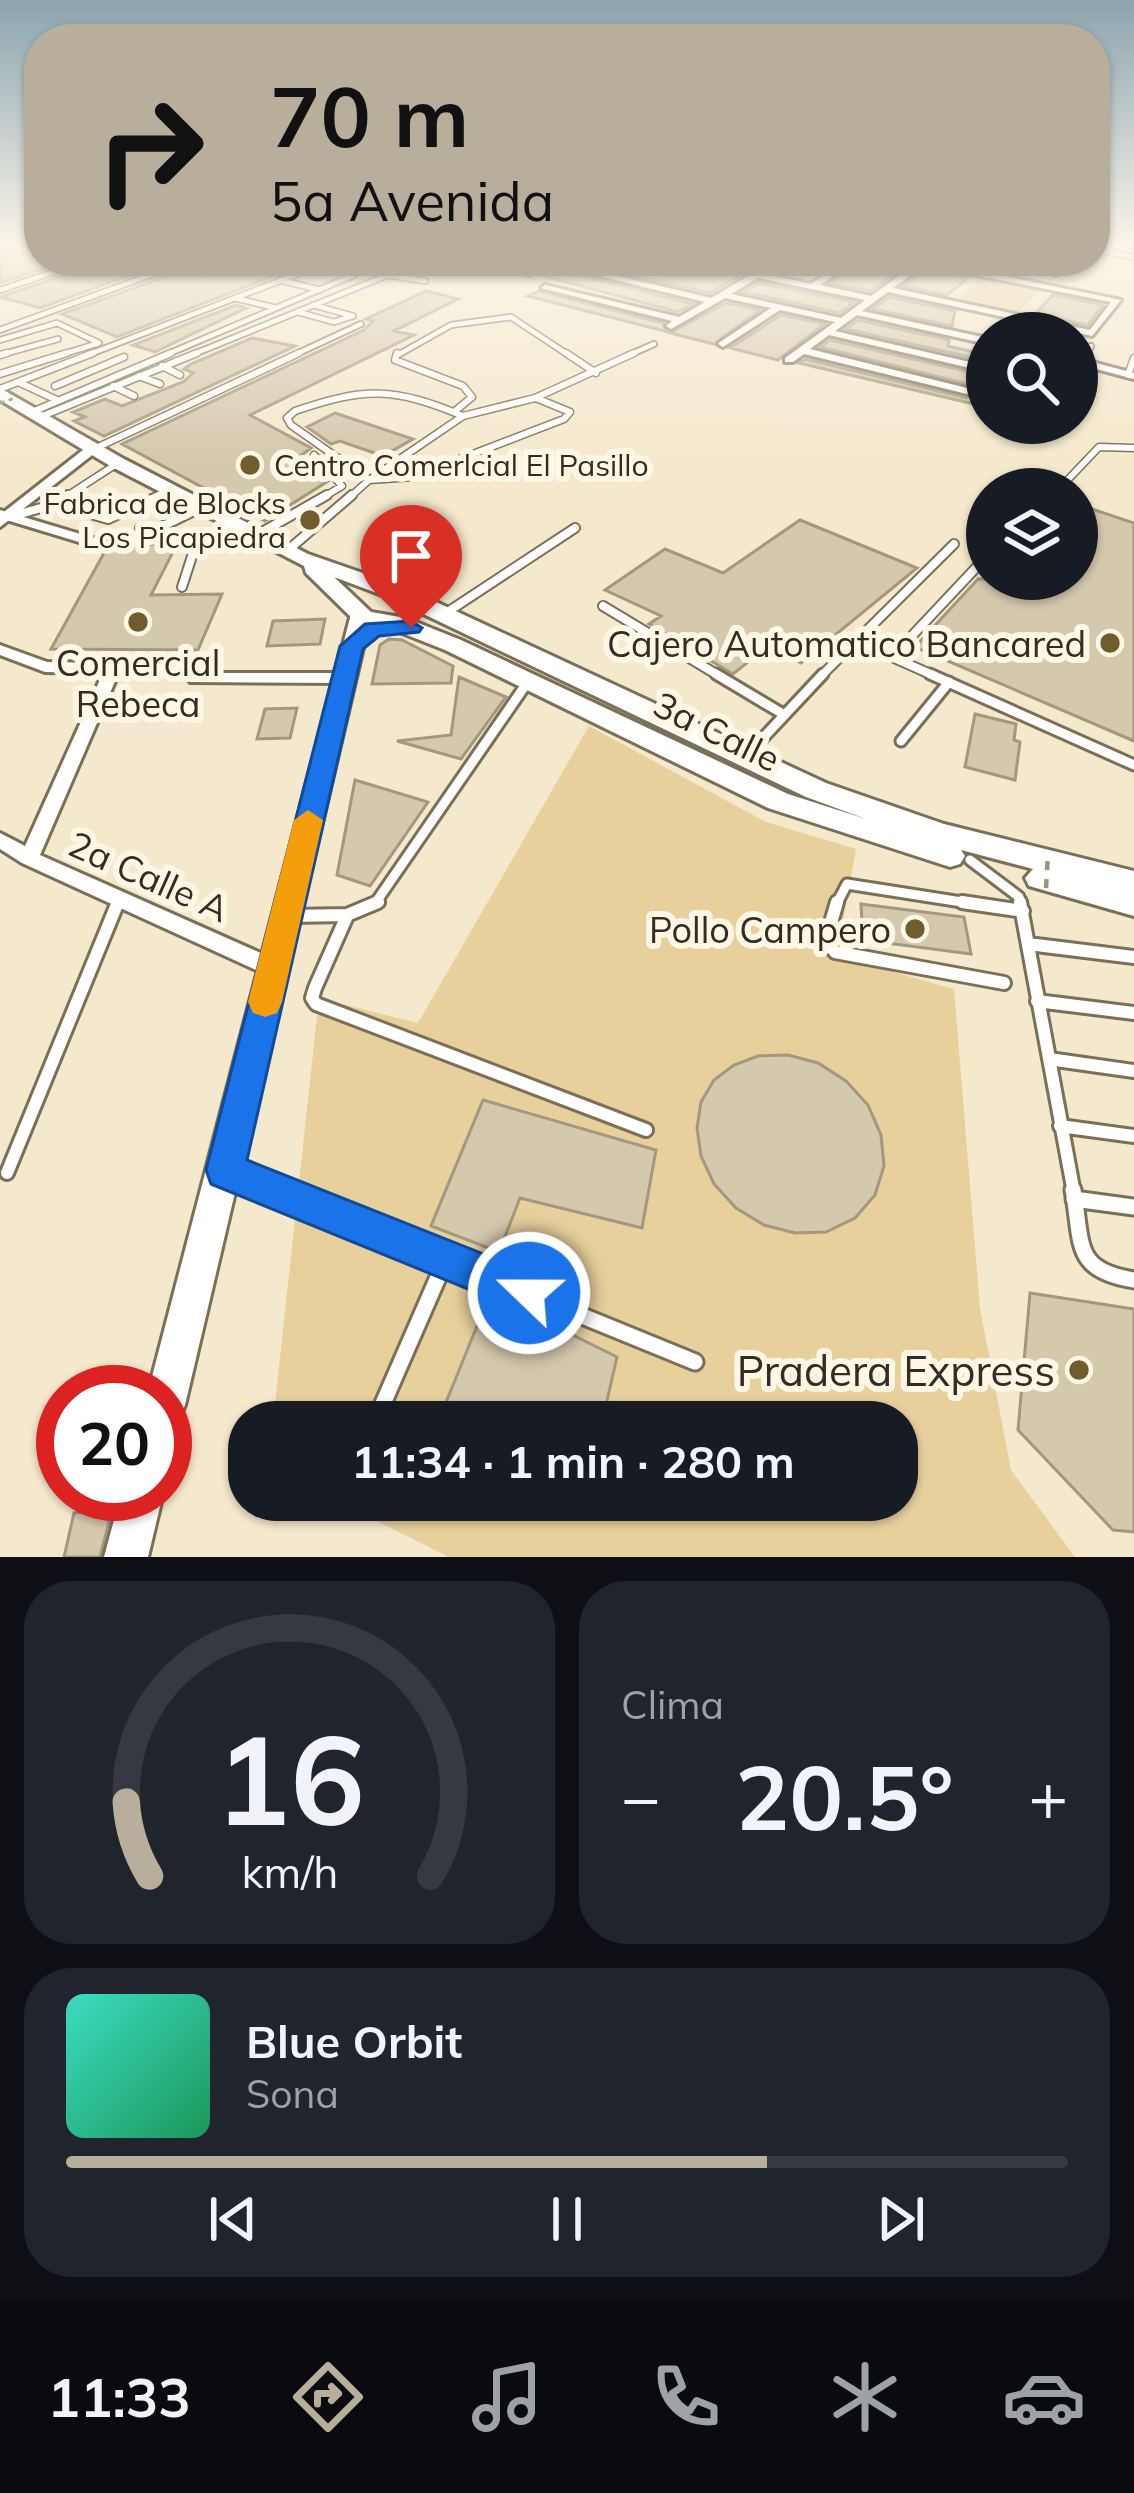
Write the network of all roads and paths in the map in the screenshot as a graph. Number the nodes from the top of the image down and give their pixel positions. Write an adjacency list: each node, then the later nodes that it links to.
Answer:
1 (39, 316): 18 (lane)
2 (191, 316): 27 (lane)
3 (258, 316): 33 (lane)
4 (286, 316): 34 (lane)
5 (313, 316): 6 (lane)
6 (352, 316)
7 (661, 316): 13 (street)
8 (687, 316): 13 (street)
9 (766, 316): 24 (street)
10 (818, 316): 14 (street)
11 (849, 316): 14 (street)
12 (882, 316): 20 (street)
13 (679, 320): 17 (street)
14 (842, 321): 19 (street)
15 (361, 324): 56 (lane)
16 (38, 329): 21 (lane); 22 (lane); 26 (lane)
17 (665, 329)
18 (0, 330)
19 (828, 332): 25 (street); 28 (street)
20 (966, 334)
21 (58, 339): 26 (lane); 29 (lane)
22 (0, 340)
23 (654, 344): 39 (lane)
24 (723, 344)
25 (892, 347): 35 (street); 36 (street)
26 (78, 350): 38 (lane)
27 (104, 350): 30 (lane); 43 (lane)
28 (801, 350): 32 (street); 36 (street)
29 (0, 355)
30 (124, 357): 33 (lane); 45 (lane)
31 (1134, 358): 42 (lane)
32 (788, 360)
33 (143, 364): 51 (lane)
34 (162, 366): 40 (lane); 41 (lane)
35 (966, 366)
36 (869, 368): 47 (street)
37 (1098, 370): 42 (street)
38 (0, 374)
39 (596, 374): 50 (lane); 53 (lane)
40 (179, 375)
41 (139, 376): 44 (lane); 46 (lane)
42 (1130, 379)
43 (18, 382): 48 (lane); 51 (lane)
44 (160, 384)
45 (55, 386)
46 (113, 386): 49 (lane); 54 (lane)
47 (966, 392)
48 (5, 394): 52 (path, bridge); 54 (main road, 3a Calle)
49 (134, 396)
50 (535, 398): 55 (lane); 61 (lane)
51 (58, 401): 54 (lane)
52 (0, 403)
53 (454, 412): 55 (lane); 61 (lane)
54 (36, 414): 56 (main road, 3a Calle)
55 (463, 416): 61 (lane)
56 (87, 445): 59 (main road, 3a Calle); 65 (street)
57 (1134, 448): 60 (lane)
58 (314, 454): 70 (lane)
59 (118, 464): 62 (main road, 3a Calle); 63 (lane)
60 (1078, 468)
61 (369, 480): 74 (lane)
62 (169, 491): 63 (lane); 64 (main road, 3a Calle)
63 (58, 503): 65 (lane)
64 (202, 507): 66 (main road, 3a Calle); 69 (lane)
65 (3, 515): 72 (street)
66 (234, 524): 70 (main road, 3a Calle); 73 (lane)
67 (140, 528): 69 (lane)
68 (575, 528): 80 (lane)
69 (151, 532): 73 (lane)
70 (256, 535): 74 (main road, 3a Calle)
71 (954, 544): 88 (lane)
72 (103, 545)
73 (194, 550): 76 (lane)
74 (294, 554): 77 (main road, 3a Calle); 79 (main road, 3a Calle)
75 (966, 578): 87 (lane)
76 (182, 587)
77 (391, 592): 79 (main road); 80 (main road, 3a Calle)
78 (603, 606): 88 (lane)
79 (358, 611): 81 (main road, 3a Calle); 82 (main road)
80 (441, 616): 90 (main road, 3a Calle)
81 (411, 628): 82 (main road); 86 (main road, 3a Calle)
82 (352, 646): 85 (main road)
83 (0, 650): 94 (street)
84 (196, 678): 85 (street)
85 (344, 678): 101 (main road)
86 (529, 680): 95 (main road, 3a Calle); 102 (lane)
87 (949, 682): 89 (lane); 91 (lane)
88 (783, 714): 90 (lane)
89 (901, 741)
90 (746, 757): 96 (main road, 3a Calle)
91 (1134, 765)
92 (0, 840): 94 (street, 2a Calle A)
93 (1048, 854): 97 (path, bridge)
94 (29, 858): 98 (street, 2a Calle A)
95 (970, 860): 99 (main road, 3a Calle); 100 (lane)
96 (1134, 883)
97 (1046, 888)
98 (119, 898): 105 (street, 2a Calle A); 115 (lane)
99 (1134, 904)
100 (1023, 911): 103 (lane); 106 (lane)
101 (285, 915): 102 (lane); 105 (main road)
102 (346, 918): 112 (lane)
103 (1028, 944): 104 (lane); 107 (lane)
104 (1134, 957)
105 (274, 968): 114 (main road)
106 (1004, 982)
107 (1037, 1000): 108 (lane); 109 (lane)
108 (1134, 1013)
109 (1048, 1059): 110 (lane); 111 (lane)
110 (1134, 1071)
111 (1060, 1126): 113 (lane); 116 (lane)
112 (646, 1130)
113 (1134, 1136)
114 (225, 1170): 118 (lane); 121 (main road)
115 (8, 1173)
116 (1074, 1199): 117 (lane); 119 (lane)
117 (1134, 1208)
118 (446, 1259): 120 (lane); 122 (lane)
119 (1134, 1280)
120 (695, 1362)
121 (175, 1365)
122 (384, 1401)
123 (135, 1521): 124 (main road)
124 (126, 1557)

